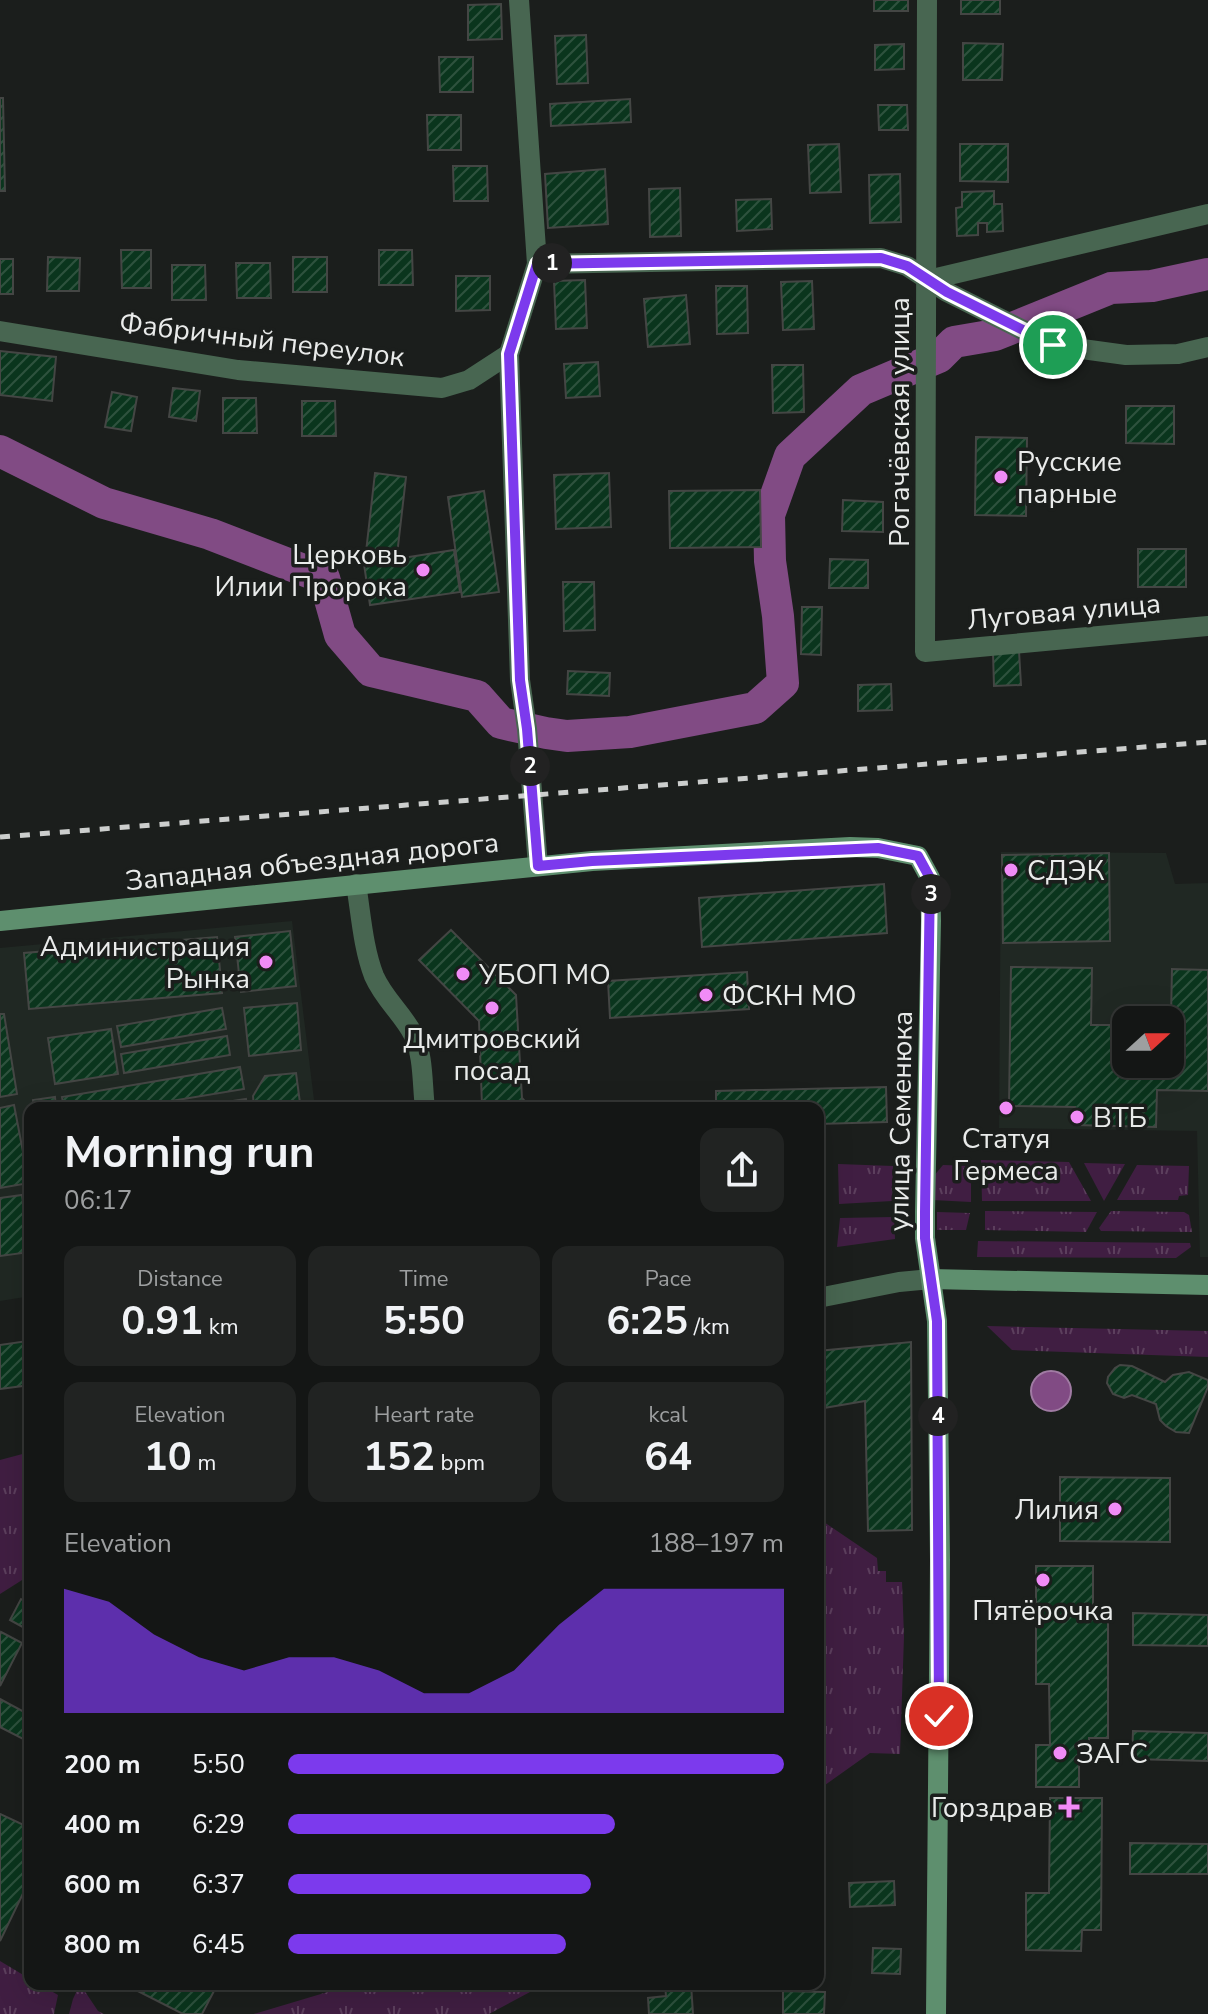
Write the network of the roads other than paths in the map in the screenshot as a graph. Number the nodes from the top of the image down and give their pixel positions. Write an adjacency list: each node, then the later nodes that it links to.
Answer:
1 (519, 0): 4 (street)
2 (927, 0): 5 (street, Рогачёвская улица)
3 (1208, 214): 5 (street)
4 (537, 264): 5 (street); 8 (street)
5 (928, 280): 7 (street); 10 (street, Рогачёвская улица)
6 (0, 331): 8 (street, Фабричный переулок)
7 (1208, 347)
8 (509, 354): 12 (street)
9 (1208, 626): 10 (street, Луговая улица)
10 (925, 652)
11 (918, 856): 12 (main road, Западная объездная дорога); 16 (main road, улица Семенюка)
12 (538, 866): 13 (main road, Западная объездная дорога)
13 (356, 884): 14 (main road, Западная объездная дорога); 15 (street)
14 (0, 921)
15 (424, 1102)
16 (931, 1279): 17 (main road); 18 (street); 19 (main road, улица Семенюка)
17 (1208, 1285)
18 (824, 1297)
19 (936, 2014)

